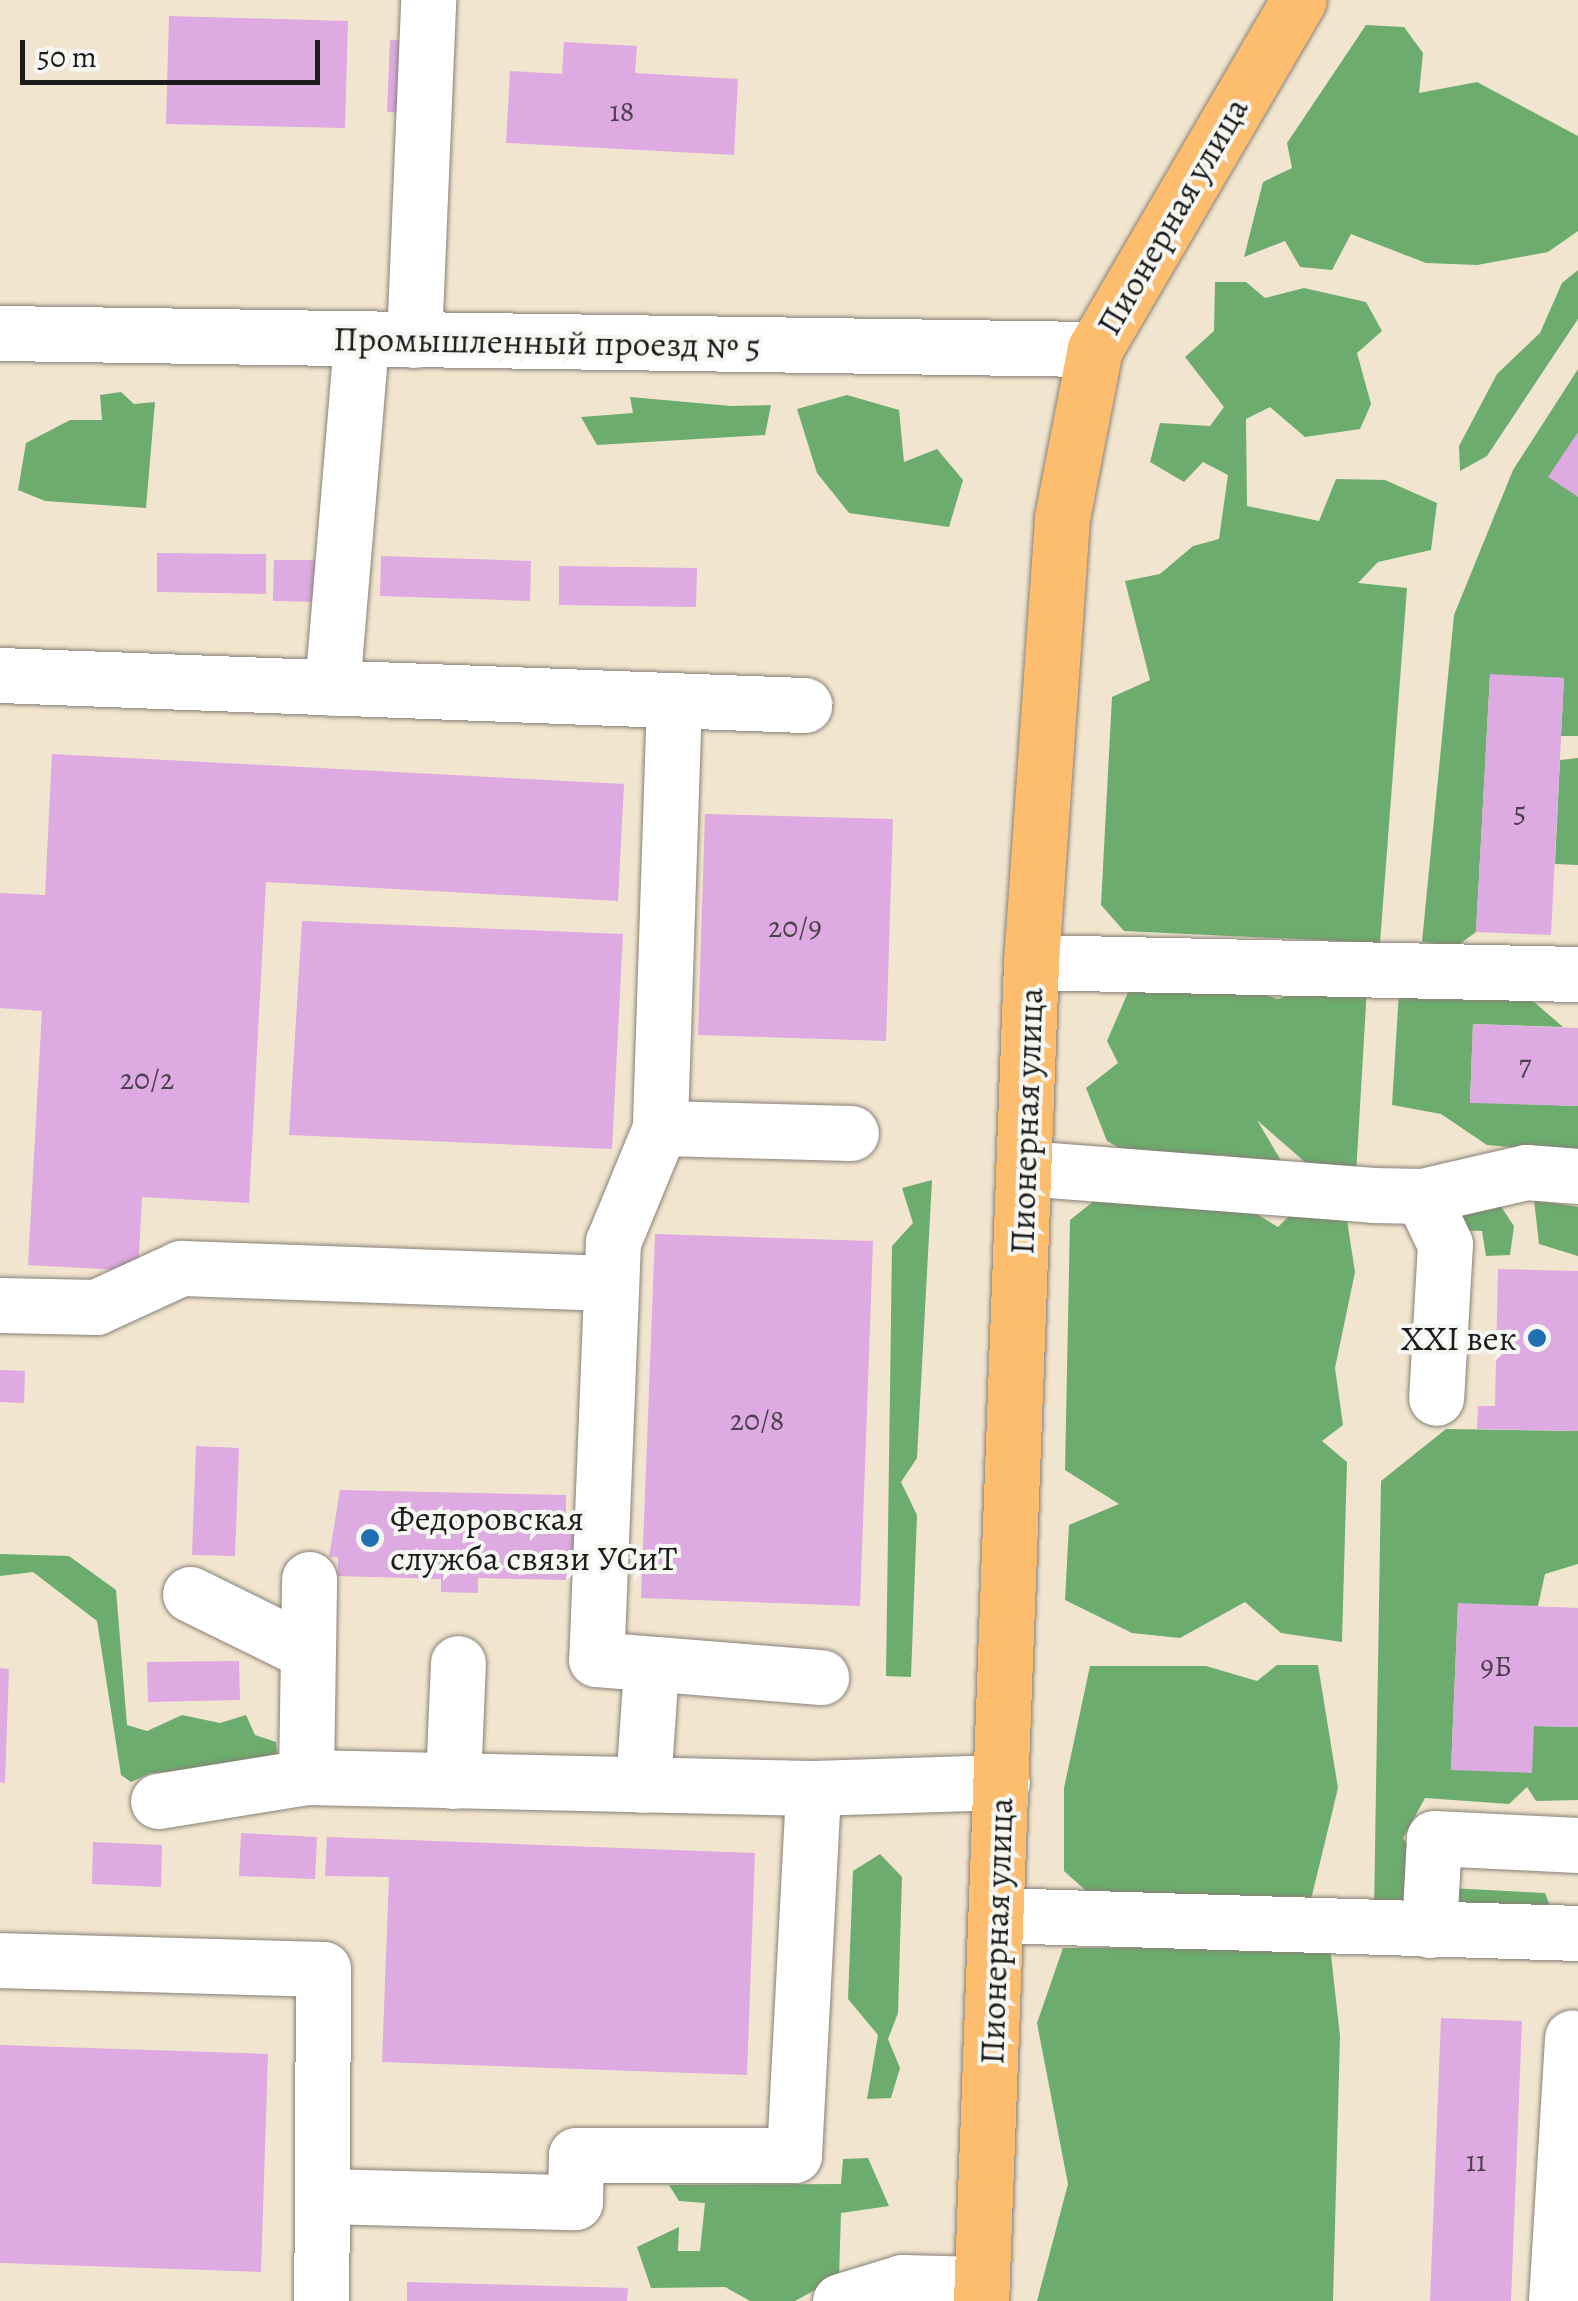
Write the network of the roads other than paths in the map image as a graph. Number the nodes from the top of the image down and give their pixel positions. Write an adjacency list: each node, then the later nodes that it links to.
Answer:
1 (428, 0): 4 (street)
2 (1299, 0): 5 (main road, Пионерная улица)
3 (0, 334): 4 (street, Промышленный проезд № 5)
4 (388, 340): 5 (street, Промышленный проезд № 5); 7 (street)
5 (1094, 350): 10 (main road, Пионерная улица)
6 (0, 675): 7 (street)
7 (332, 688): 8 (street)
8 (674, 700): 9 (street); 12 (street)
9 (804, 705)
10 (1031, 962): 11 (street); 14 (main road, Пионерная улица)
11 (1578, 974)
12 (660, 1128): 13 (street); 17 (street)
13 (851, 1133)
14 (1024, 1168): 16 (street); 28 (main road, Пионерная улица)
15 (1578, 1176): 16 (street)
16 (1422, 1196): 19 (street)
17 (611, 1282): 18 (street); 24 (street)
18 (0, 1305)
19 (1436, 1398)
20 (309, 1579): 22 (street)
21 (190, 1594): 22 (street)
22 (308, 1652): 26 (street)
23 (458, 1664): 27 (street)
24 (651, 1667): 25 (street); 29 (street)
25 (821, 1678)
26 (306, 1777): 27 (street); 31 (street)
27 (452, 1782): 29 (street)
28 (1002, 1782): 30 (street); 33 (main road, Пионерная улица)
29 (642, 1785): 30 (street)
30 (812, 1788): 38 (street)
31 (158, 1801)
32 (1578, 1845): 34 (street)
33 (996, 1915): 34 (street); 39 (main road, Пионерная улица)
34 (1429, 1930): 35 (street)
35 (1578, 1933)
36 (0, 1960): 38 (street)
37 (1572, 2038): 42 (street)
38 (322, 2196): 40 (street)
39 (982, 2293): 41 (street)
40 (321, 2301)
41 (840, 2301)
42 (1556, 2301)

